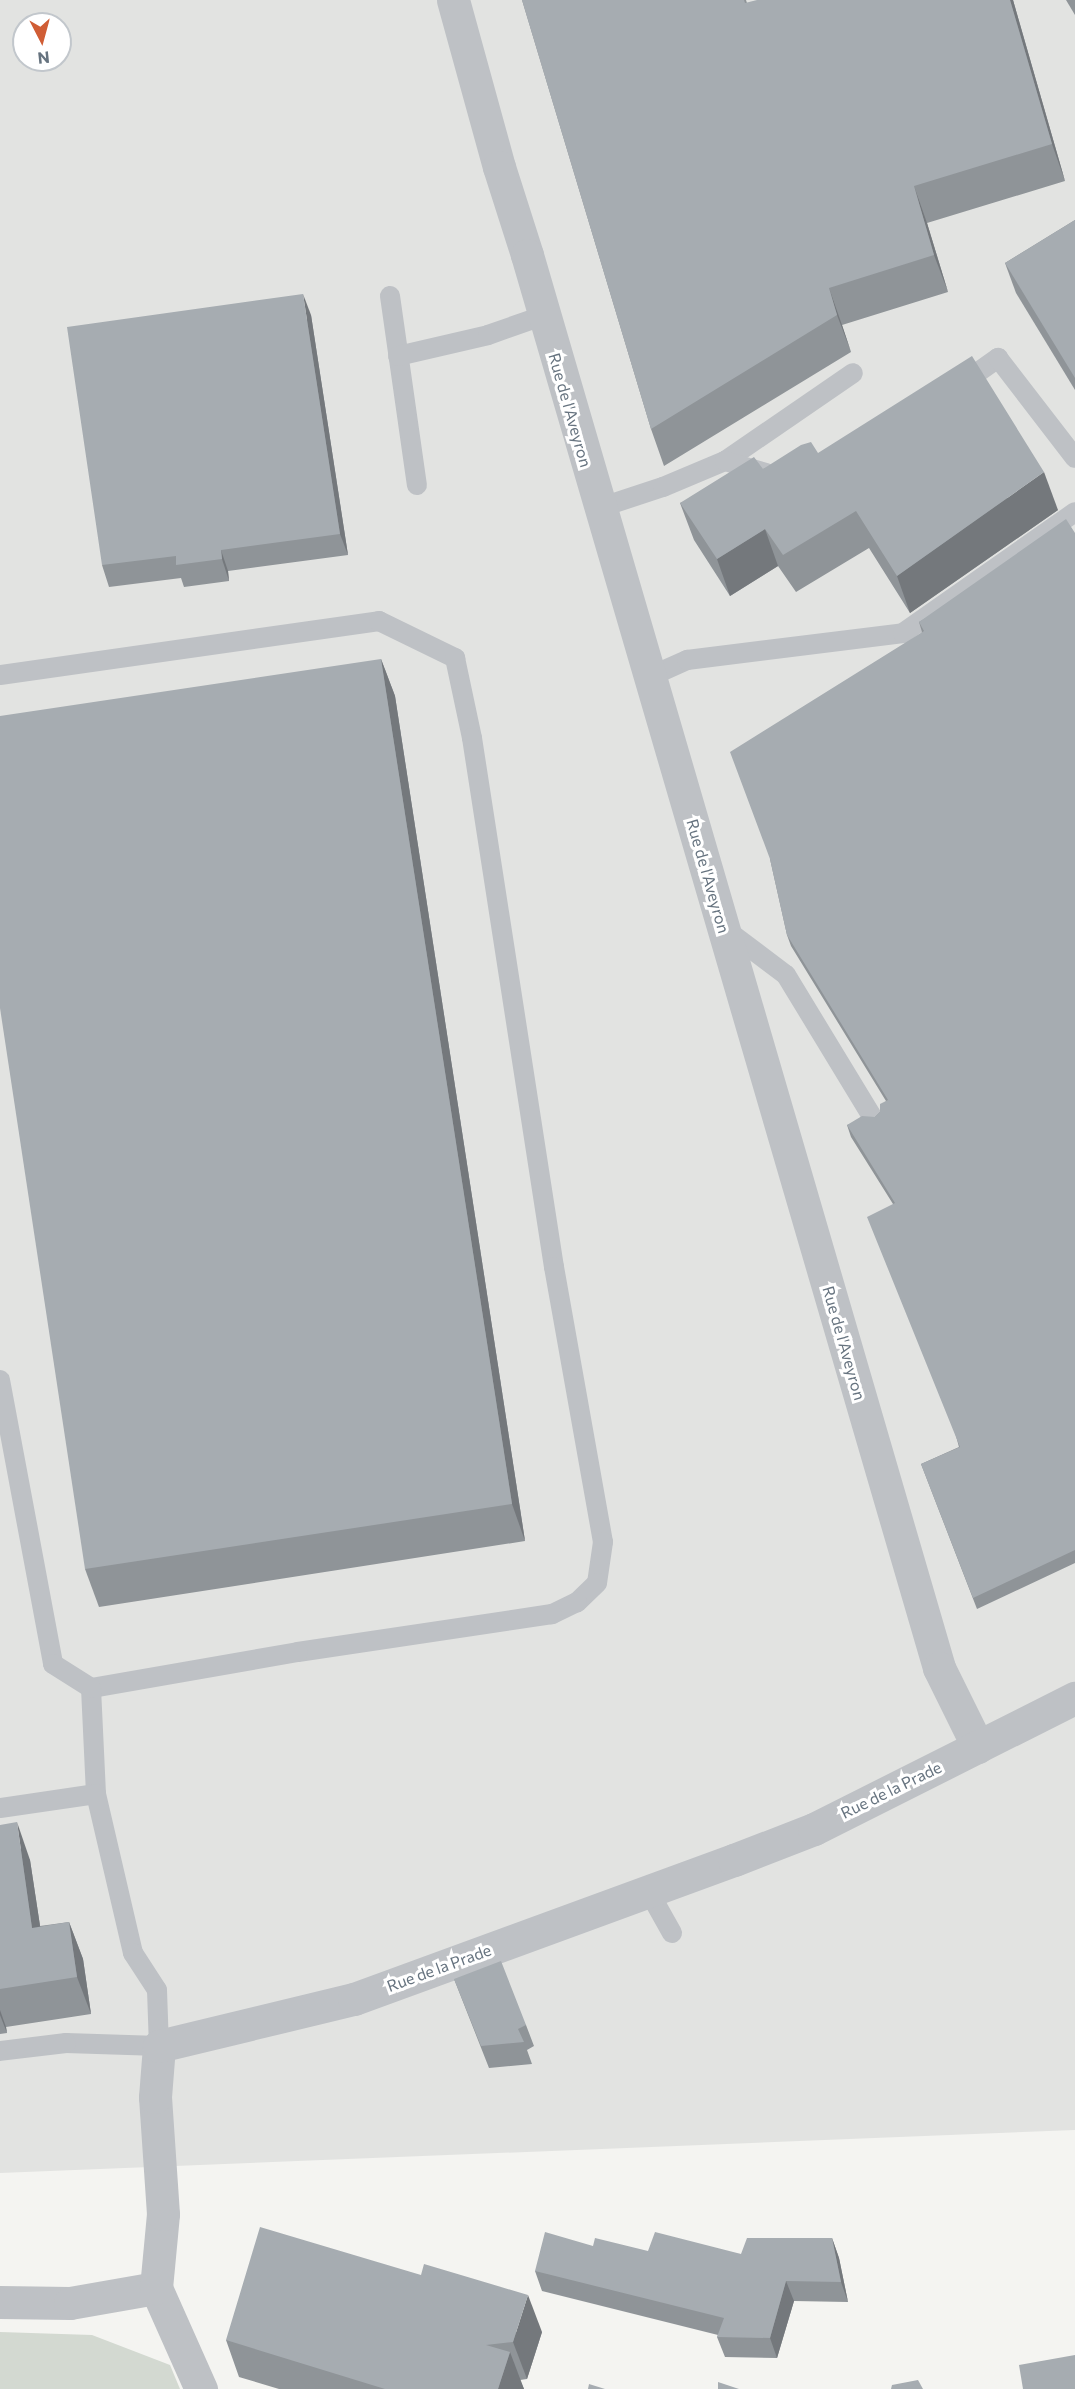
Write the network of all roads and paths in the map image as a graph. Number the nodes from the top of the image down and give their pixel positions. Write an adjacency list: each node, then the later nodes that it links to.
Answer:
1 (453, 0): 3 (street, Rue de l'Aveyron)
2 (390, 296): 4 (lane)
3 (542, 315): 4 (lane); 11 (street, Rue de l'Aveyron)
4 (398, 356): 10 (lane)
5 (853, 373): 8 (lane)
6 (942, 397): 7 (lane)
7 (1075, 458)
8 (725, 461): 9 (lane); 11 (lane)
9 (784, 479)
10 (417, 485)
11 (599, 508): 14 (street, Rue de l'Aveyron)
12 (1075, 512): 14 (lane)
13 (0, 675): 18 (lane)
14 (649, 677): 15 (street, Rue de l'Aveyron)
15 (722, 927): 16 (lane); 20 (street, Rue de l'Aveyron)
16 (873, 1118)
17 (0, 1380): 18 (lane)
18 (91, 1688): 21 (lane)
19 (1075, 1698): 20 (street, Rue de la Prade)
20 (978, 1747): 23 (street, Rue de la Prade)
21 (96, 1794): 22 (lane); 25 (lane)
22 (0, 1808)
23 (649, 1892): 24 (lane); 25 (street, Rue de la Prade)
24 (672, 1933)
25 (159, 2046): 26 (lane); 27 (street)
26 (0, 2051)
27 (156, 2288): 28 (street); 29 (street)
28 (0, 2302)
29 (201, 2389)

